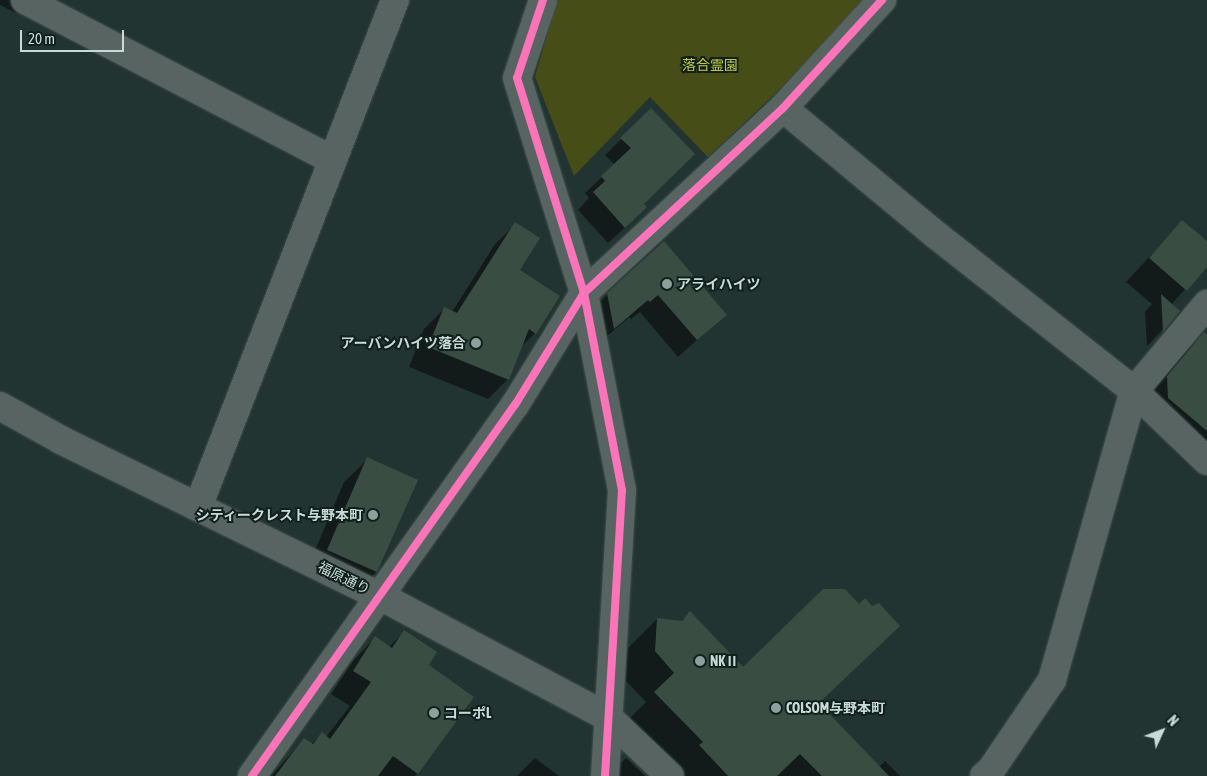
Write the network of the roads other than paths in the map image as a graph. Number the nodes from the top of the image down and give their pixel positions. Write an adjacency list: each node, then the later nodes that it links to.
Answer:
1 (25, 0): 6 (street)
2 (395, 0): 6 (street)
3 (543, 0): 7 (street)
4 (882, 0): 5 (street)
5 (783, 108): 7 (street); 9 (street)
6 (333, 160): 12 (street)
7 (584, 293): 13 (street); 14 (street)
8 (1207, 304): 9 (street)
9 (1134, 391): 11 (street); 18 (street)
10 (0, 406): 12 (street, 福原通り)
11 (1207, 461)
12 (198, 506): 13 (street, 福原通り)
13 (380, 596): 14 (street, 福原通り); 15 (street)
14 (609, 718): 16 (street); 17 (street, 福原通り)
15 (252, 776)
16 (605, 776)
17 (670, 776)
18 (984, 776)

